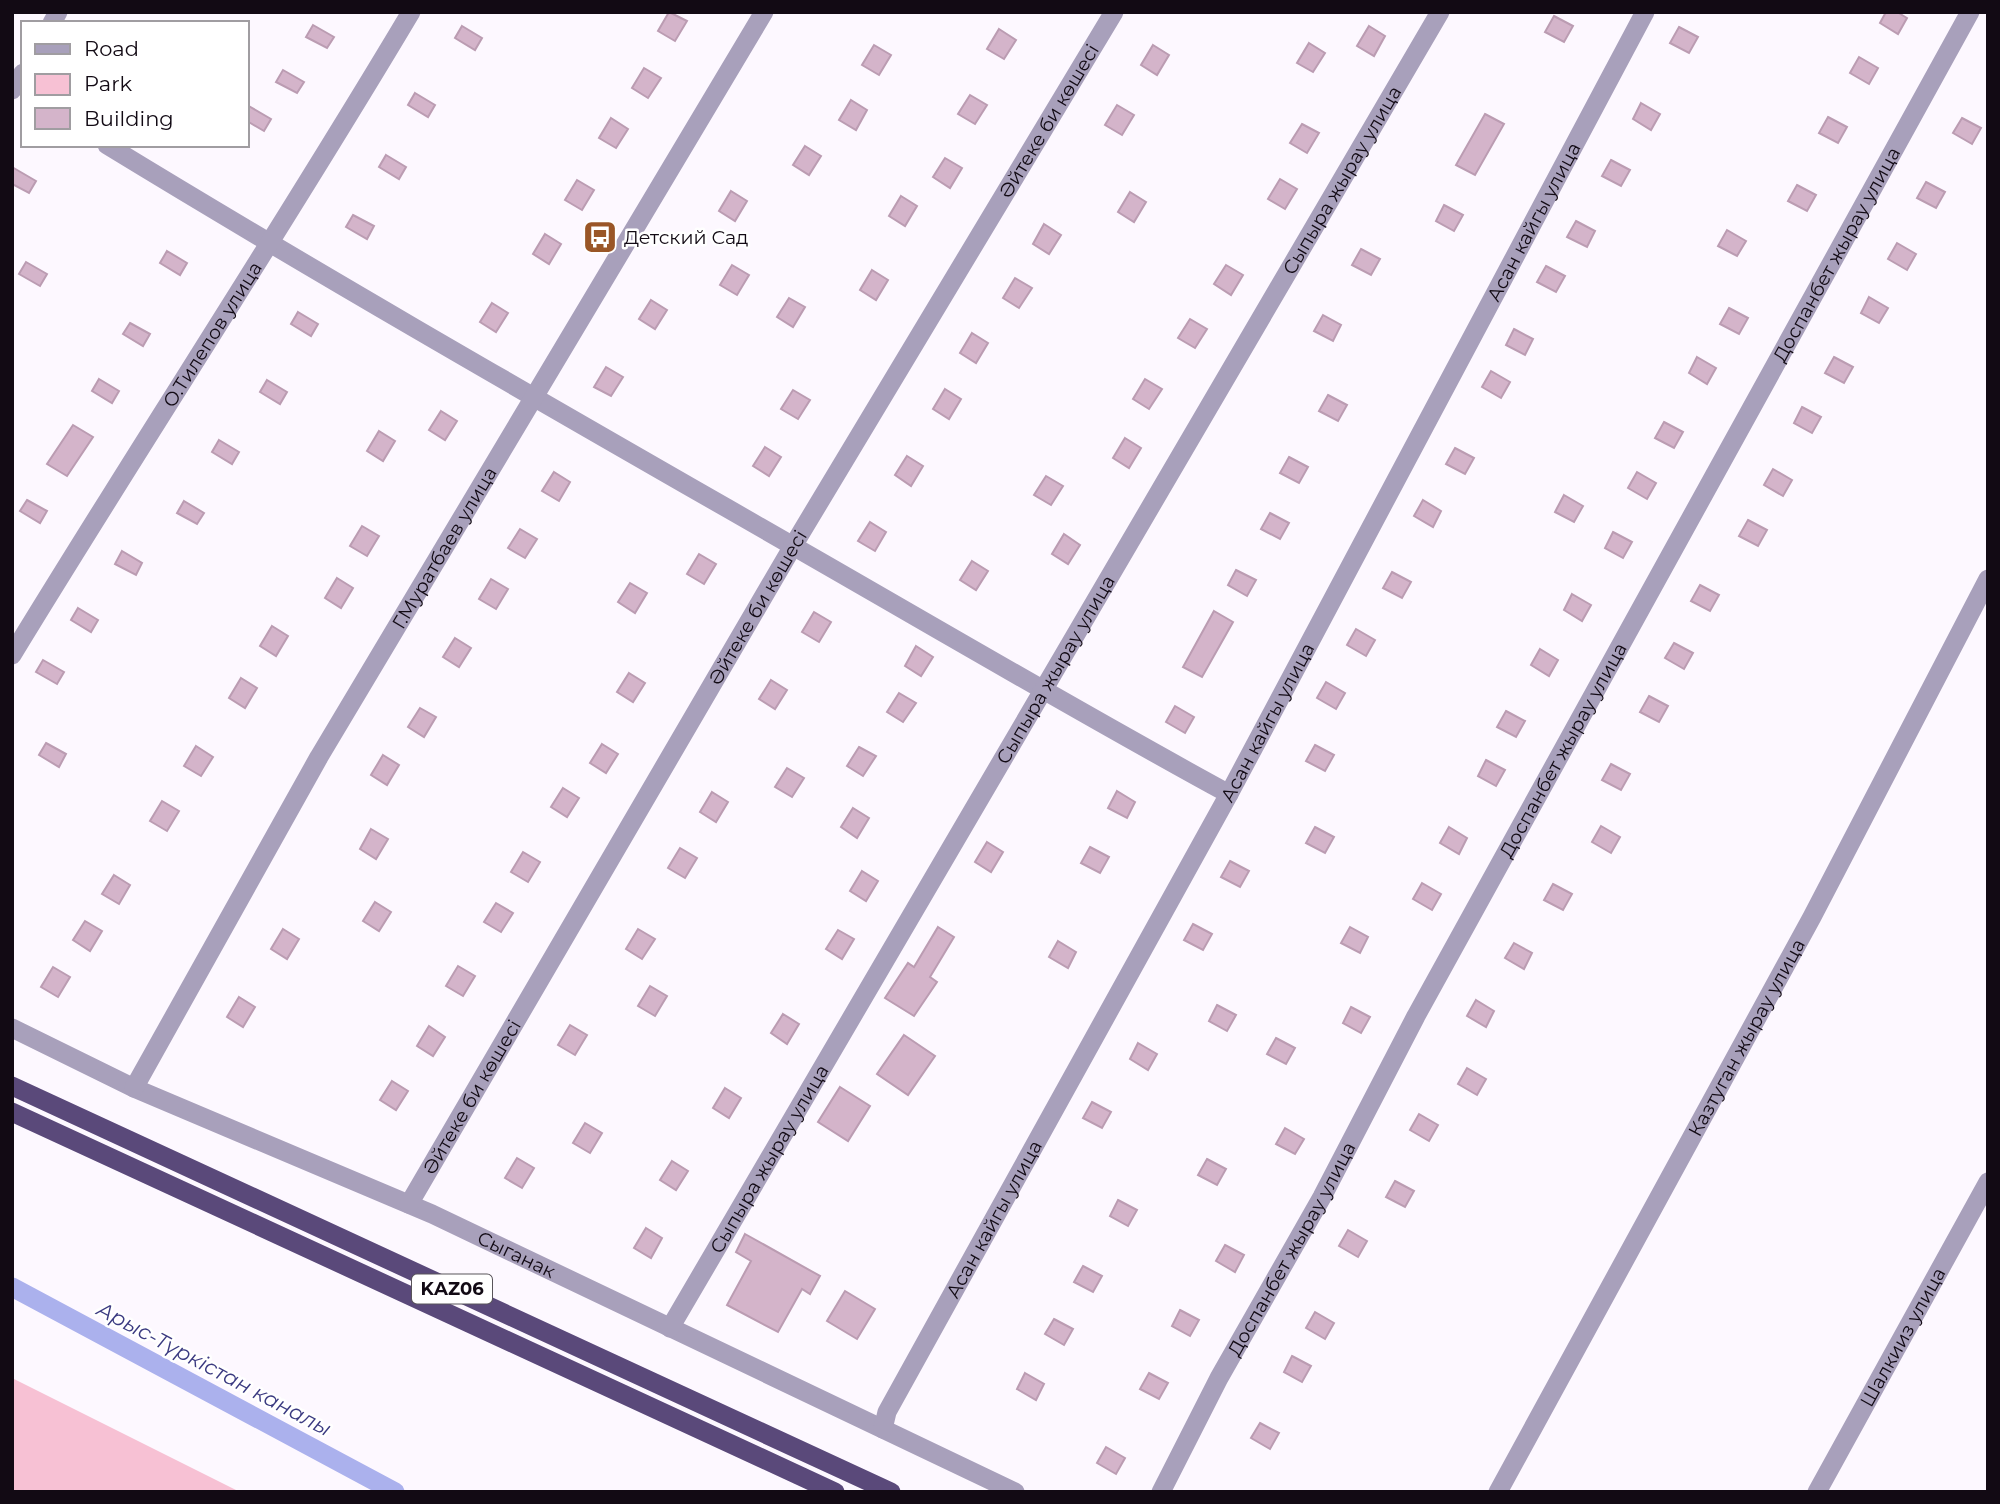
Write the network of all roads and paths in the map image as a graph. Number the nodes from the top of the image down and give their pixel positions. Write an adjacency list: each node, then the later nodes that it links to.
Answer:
1 (411, 12): 8 (street, О.Тилепов улица)
2 (764, 12): 9 (street, Г.Муратбаев улица)
3 (1114, 12): 10 (street, Әйтеке би көшесі)
4 (1440, 12): 13 (street, Сыпыра жырау улица)
5 (1645, 12): 14 (street, Асан кайгы улица)
6 (1970, 12): 26 (street, Доспанбет жырау улица)
7 (110, 147): 8 (street)
8 (268, 244): 9 (street); 12 (street, О.Тилепов улица)
9 (534, 400): 10 (street); 17 (street, Г.Муратбаев улица)
10 (793, 546): 13 (street); 20 (street, Әйтеке би көшесі)
11 (1988, 579): 27 (street, Казтуган жырау улица)
12 (12, 655)
13 (1040, 691): 14 (street); 21 (street, Сыпыра жырау улица)
14 (1229, 794): 22 (street, Асан кайгы улица)
15 (12, 1028): 17 (street, Сыганак)
16 (12, 1086): 24 (highway, KАZ06)
17 (134, 1088): 20 (street, Сыганак)
18 (12, 1112): 23 (highway, KАZ06)
19 (1988, 1182): 28 (street, Шалкииз улица)
20 (409, 1205): 21 (street, Сыганак)
21 (670, 1328): 22 (street, Сыганак)
22 (883, 1429): 25 (street, Сыганак)
23 (835, 1492)
24 (891, 1492)
25 (1014, 1492)
26 (1161, 1492)
27 (1498, 1492)
28 (1817, 1492)

